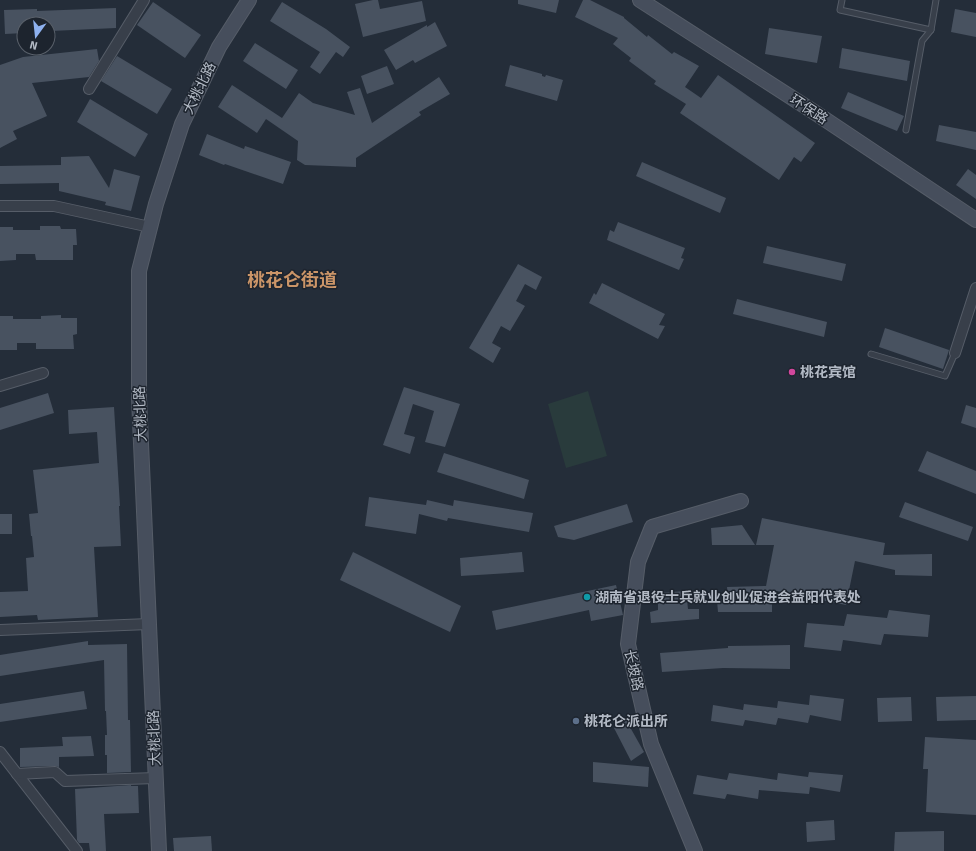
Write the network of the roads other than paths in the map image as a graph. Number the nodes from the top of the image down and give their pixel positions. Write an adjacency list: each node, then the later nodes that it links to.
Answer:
1 (144, 0): 7 (street)
2 (249, 0): 11 (street, 大桃北路)
3 (640, 0): 10 (street, 环保路)
4 (842, 0): 6 (lane)
5 (936, 0): 6 (lane)
6 (931, 30): 8 (lane)
7 (89, 89)
8 (906, 130)
9 (0, 206): 11 (street)
10 (976, 220)
11 (150, 227): 18 (street, 大桃北路)
12 (976, 288): 13 (street)
13 (955, 353): 14 (lane)
14 (871, 354)
15 (43, 373): 16 (street)
16 (0, 386)
17 (741, 501): 25 (street, 长坡路)
18 (149, 624): 19 (street); 22 (street, 大桃北路)
19 (0, 630)
20 (0, 752): 21 (street)
21 (17, 774): 22 (street); 23 (street)
22 (156, 778): 24 (street, 大桃北路)
23 (76, 851)
24 (159, 851)
25 (694, 851)

